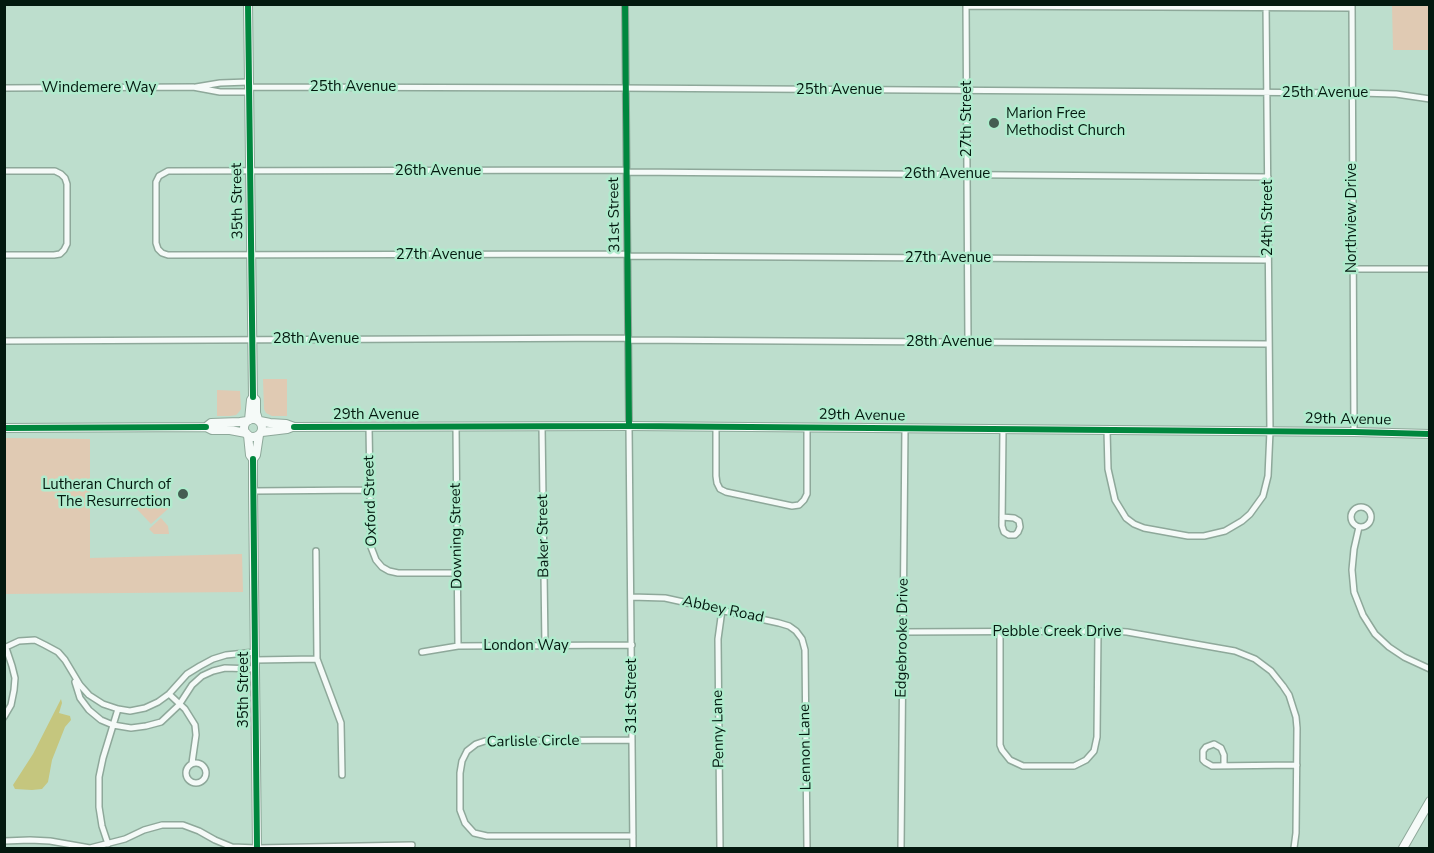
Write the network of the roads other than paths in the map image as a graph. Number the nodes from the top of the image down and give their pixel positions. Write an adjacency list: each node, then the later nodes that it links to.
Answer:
1 (248, 4): 8 (street, 35th Street)
2 (625, 4): 10 (street, 31st Street)
3 (966, 5): 4 (street); 11 (street, 27th Street)
4 (1054, 5): 5 (street)
5 (1266, 6): 6 (street); 12 (street, 24th Street)
6 (1352, 6): 13 (street, Northview Drive)
7 (193, 87): 8 (street, Windemere Way); 8 (street, Windemere Way); 9 (street, Windemere Way)
8 (248, 87): 10 (street, 25th Avenue); 16 (street, 35th Street)
9 (4, 88)
10 (626, 88): 11 (street, 25th Avenue); 17 (street, 31st Street)
11 (967, 91): 12 (street, 25th Avenue); 18 (street, 27th Street)
12 (1267, 93): 13 (street, 25th Avenue); 19 (street, 24th Street)
13 (1352, 93): 14 (street, 25th Avenue); 25 (street, Northview Drive)
14 (1430, 99)
15 (4, 171): 20 (street)
16 (249, 171): 17 (street, 26th Avenue); 21 (street, 35th Street); 21 (street, 26th Avenue)
17 (627, 171): 18 (street, 26th Avenue); 22 (street, 31st Street)
18 (967, 174): 19 (street, 26th Avenue); 23 (street, 27th Street)
19 (1268, 177): 24 (street, 24th Street)
20 (4, 255)
21 (250, 255): 22 (street, 27th Avenue); 27 (street, 35th Street)
22 (628, 255): 23 (street, 27th Avenue); 28 (street, 31st Street)
23 (968, 258): 24 (street, 27th Avenue); 30 (street, 27th Street)
24 (1268, 260): 31 (street, 24th Street)
25 (1352, 269): 26 (street); 46 (street, Northview Drive)
26 (1430, 269)
27 (252, 339): 28 (street, 28th Avenue); 29 (street, 28th Avenue); 32 (street, 35th Street)
28 (628, 339): 30 (street, 28th Avenue); 35 (street, 31st Street)
29 (4, 340)
30 (968, 342): 31 (street, 28th Avenue)
31 (1269, 344): 45 (street, 24th Street)
32 (253, 420): 36 (street, 29th Avenue); 37 (street, 29th Avenue); 47 (street); 48 (street)
33 (456, 426): 34 (street, 29th Avenue); 38 (street, 29th Avenue); 56 (street, Downing Street)
34 (542, 426): 35 (street, 29th Avenue); 64 (street, Baker Street)
35 (630, 426): 39 (street, 29th Avenue); 57 (street, 31st Street)
36 (206, 427): 41 (street, 29th Avenue); 47 (street, 29th Avenue)
37 (294, 427): 38 (street, 29th Avenue); 48 (street, 29th Avenue)
38 (369, 427): 51 (street, Oxford Street)
39 (716, 427): 40 (street, 29th Avenue); 40 (street)
40 (807, 427): 42 (street, 29th Avenue)
41 (4, 428)
42 (905, 428): 43 (street, 29th Avenue); 61 (street, Edgebrooke Drive)
43 (1003, 430): 44 (street, 29th Avenue); 53 (street)
44 (1107, 430): 45 (street, 29th Avenue); 45 (street, 24th Street)
45 (1270, 431): 46 (street, 29th Avenue)
46 (1354, 432): 49 (street, 29th Avenue)
47 (247, 434): 48 (street); 50 (street, 35th Street)
48 (260, 434): 50 (street, 35th Street)
49 (1430, 434)
50 (253, 459): 52 (street, 35th Street)
51 (370, 490): 52 (street); 56 (street, Oxford Street)
52 (253, 491): 69 (street, 35th Street)
53 (1002, 517)
54 (1359, 527): 70 (street)
55 (316, 551): 68 (street)
56 (457, 573): 63 (street, Downing Street)
57 (631, 597): 58 (street, Abbey Road); 62 (street, 31st Street)
58 (722, 610): 65 (street, Abbey Road); 89 (street, Penny Lane)
59 (1000, 631): 60 (street, Pebble Creek Drive); 60 (street); 61 (street, Pebble Creek Drive)
60 (1098, 631): 80 (street, Pebble Creek Drive)
61 (903, 632): 91 (street, Edgebrooke Drive)
62 (632, 645): 64 (street, London Way); 77 (street, 31st Street)
63 (458, 646): 64 (street, London Way); 67 (street, London Way)
64 (545, 646)
65 (804, 646): 90 (street, Lennon Lane)
66 (5, 648): 71 (street); 75 (street)
67 (422, 652)
68 (317, 659): 69 (street); 81 (street)
69 (255, 660): 72 (street); 73 (street); 87 (street, 35th Street)
70 (1430, 669)
71 (72, 672): 74 (street); 76 (street)
72 (169, 694): 73 (street); 74 (street)
73 (179, 705): 76 (street); 78 (street)
74 (118, 709): 76 (street)
75 (4, 717)
76 (113, 725): 85 (street)
77 (632, 740): 83 (street, 31st Street); 83 (street, Carlisle Circle)
78 (192, 763)
79 (1224, 765): 79 (street); 80 (street)
80 (1297, 765): 92 (street, Pebble Creek Drive)
81 (342, 775)
82 (1430, 801): 93 (street)
83 (633, 836): 88 (street, 31st Street)
84 (4, 841): 85 (street)
85 (108, 844): 87 (street)
86 (412, 845): 87 (street)
87 (257, 848)
88 (633, 849)
89 (720, 849)
90 (807, 849)
91 (901, 849)
92 (1294, 849)
93 (1403, 849)

